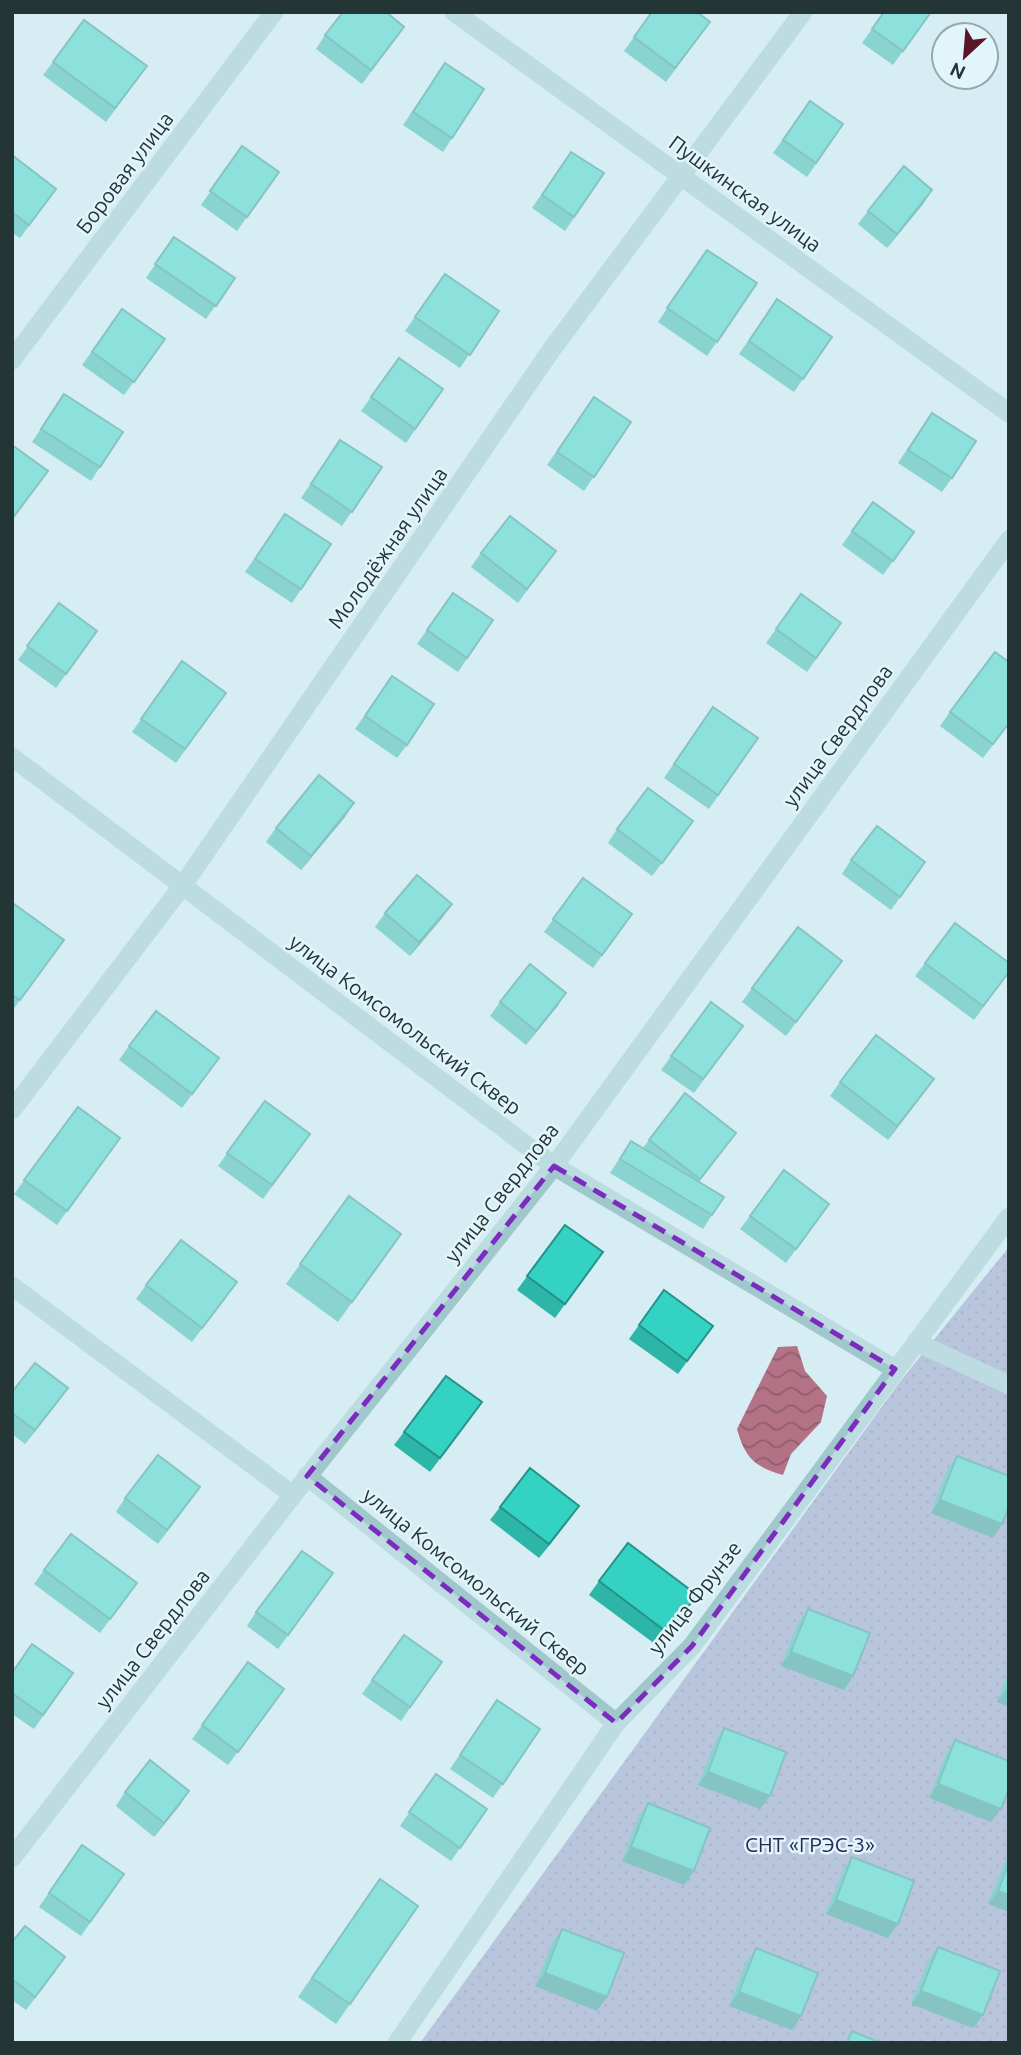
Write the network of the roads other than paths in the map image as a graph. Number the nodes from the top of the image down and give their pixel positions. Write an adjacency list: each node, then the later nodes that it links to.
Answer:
1 (274, 12): 5 (street, Боровая улица)
2 (454, 12): 4 (street, Пушкинская улица)
3 (803, 12): 4 (street, Молодёжная улица)
4 (682, 177): 6 (street, Пушкинская улица); 9 (street, Молодёжная улица)
5 (12, 360)
6 (1009, 413)
7 (1009, 540): 11 (street, улица Свердлова)
8 (12, 757): 9 (street, улица Комсомольский Сквер)
9 (183, 885): 10 (street, Молодёжная улица); 11 (street, улица Комсомольский Сквер)
10 (12, 1110)
11 (554, 1166): 15 (street, улица Комсомольский Сквер); 17 (street, улица Свердлова)
12 (1009, 1217): 14 (street, улица Фрунзе)
13 (12, 1286): 18 (street)
14 (916, 1342): 15 (street, улица Фрунзе); 16 (street)
15 (895, 1369): 19 (street, улица Фрунзе)
16 (1009, 1385)
17 (307, 1476): 18 (street, улица Свердлова); 19 (street, улица Комсомольский Сквер)
18 (293, 1495): 20 (street, улица Свердлова)
19 (616, 1723): 21 (street, улица Фрунзе)
20 (12, 1858)
21 (397, 2043)

